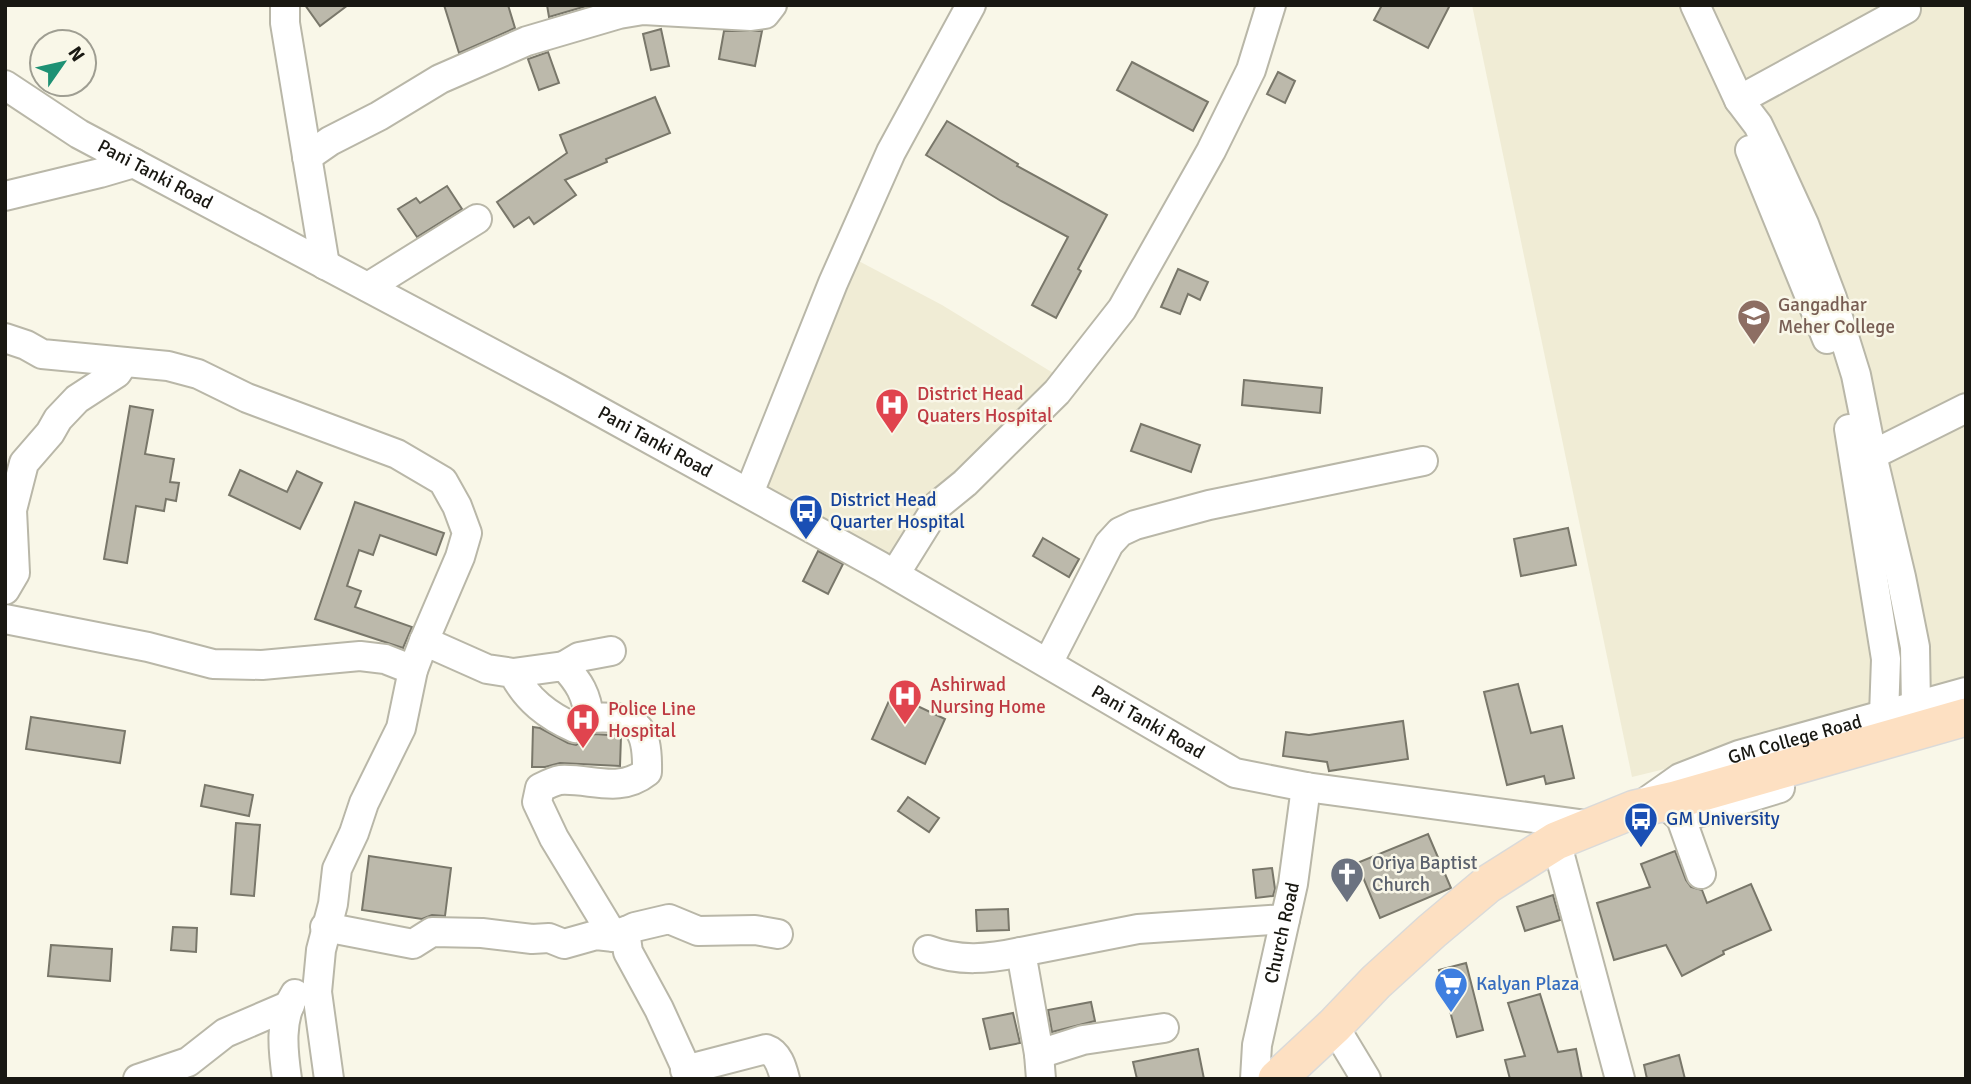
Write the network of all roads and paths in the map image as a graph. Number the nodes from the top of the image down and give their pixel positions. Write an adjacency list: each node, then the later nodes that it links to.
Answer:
1 (285, 5): 10 (street)
2 (772, 5): 7 (street)
3 (971, 5): 21 (street)
4 (1271, 5): 22 (street)
5 (1695, 5): 9 (street)
6 (1906, 9): 9 (street)
7 (620, 10): 10 (street)
8 (5, 85): 11 (street, Pani Tanki Road)
9 (1739, 100): 19 (street); 33 (street)
10 (307, 157): 14 (street)
11 (134, 163): 12 (street); 14 (street, Pani Tanki Road)
12 (5, 196)
13 (477, 219): 15 (street)
14 (326, 265): 15 (street, Pani Tanki Road)
15 (368, 287): 21 (street, Pani Tanki Road)
16 (5, 338): 17 (street)
17 (124, 362): 23 (street); 25 (street)
18 (1966, 408): 19 (street)
19 (1872, 455): 32 (street)
20 (1423, 461): 27 (street)
21 (749, 493): 22 (street, Pani Tanki Road)
22 (895, 574): 27 (street, Pani Tanki Road)
23 (5, 590)
24 (5, 619): 29 (street)
25 (424, 641): 29 (street); 30 (street)
26 (611, 652): 28 (street)
27 (1048, 663): 37 (street, Pani Tanki Road)
28 (564, 666): 30 (street); 35 (street)
29 (413, 670): 43 (street)
30 (513, 673): 35 (street)
31 (1966, 692): 32 (street, GM College Road)
32 (1916, 706): 33 (street, GM College Road)
33 (1884, 715): 38 (street, GM College Road)
34 (1966, 717): 38 (main road)
35 (589, 718): 44 (street)
36 (1966, 732): 38 (street)
37 (1306, 787): 39 (street); 42 (street, Church Road)
38 (1664, 808): 39 (main road); 41 (street)
39 (1594, 826): 40 (main road)
40 (1556, 841): 50 (main road); 61 (street)
41 (1701, 874)
42 (1285, 919): 47 (street); 58 (street, Church Road)
43 (325, 927): 44 (street); 48 (street)
44 (619, 934): 45 (street); 53 (street)
45 (778, 934)
46 (928, 950): 47 (street)
47 (1021, 952): 52 (street)
48 (319, 974): 49 (street); 56 (street)
49 (290, 1005): 54 (street); 55 (street)
50 (1335, 1026): 59 (main road); 60 (street)
51 (1164, 1028): 52 (street)
52 (1040, 1066)
53 (688, 1074): 57 (street)
54 (138, 1079)
55 (287, 1079)
56 (329, 1079)
57 (785, 1079)
58 (1255, 1079)
59 (1278, 1079)
60 (1366, 1079)
61 (1620, 1079)

